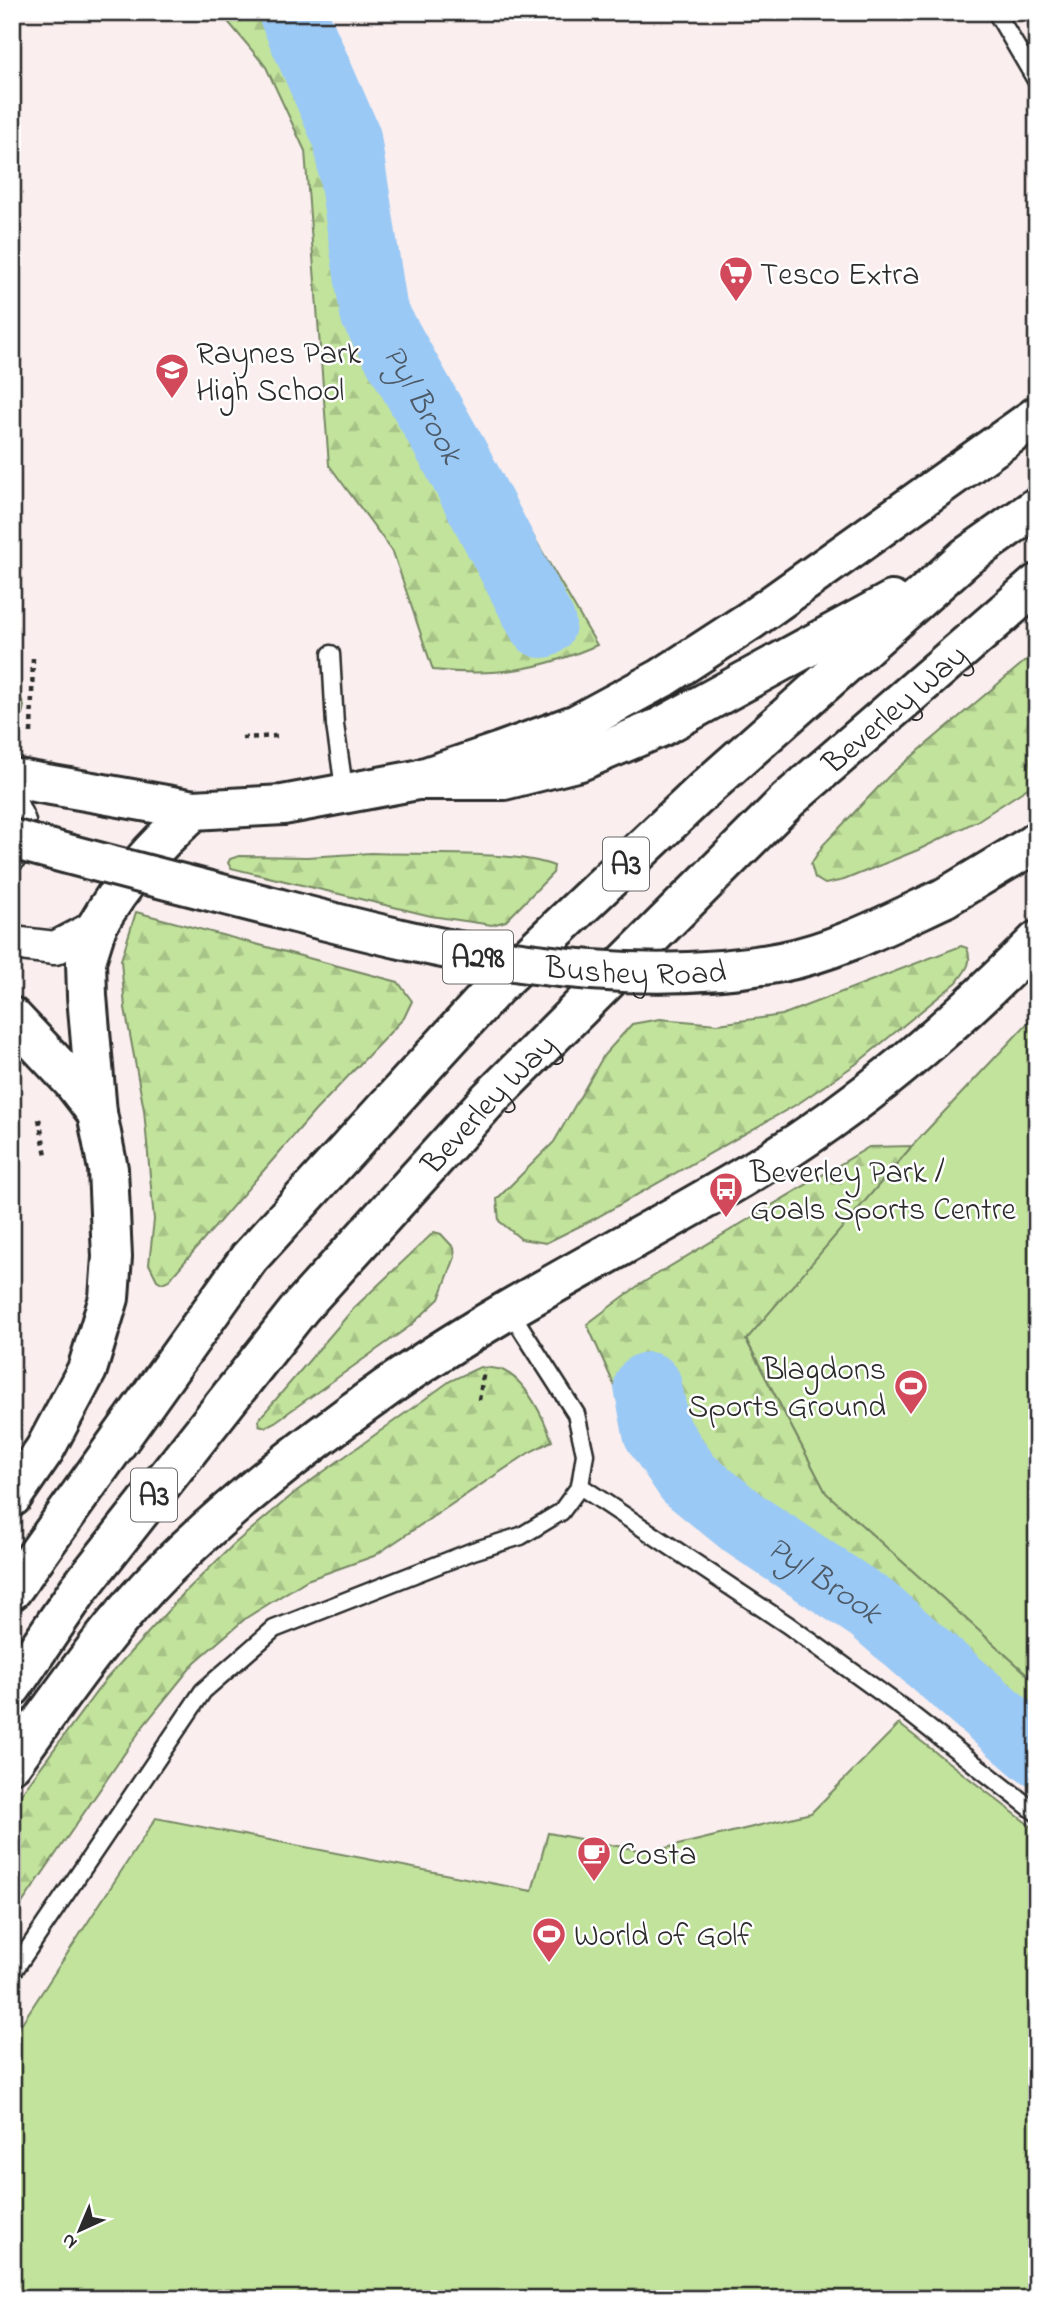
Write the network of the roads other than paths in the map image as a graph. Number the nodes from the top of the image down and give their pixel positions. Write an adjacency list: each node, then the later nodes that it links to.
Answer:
1 (996, 12): 2 (lane)
2 (1037, 82)
3 (1037, 416): 9 (main road)
4 (1037, 507): 5 (main road, Beverley Way / A3)
5 (966, 557): 9 (main road); 24 (main road, Beverley Way / A3)
6 (1037, 584): 25 (main road, Beverley Way / A3)
7 (331, 654): 10 (lane)
8 (12, 779): 12 (main road)
9 (417, 780): 10 (main road)
10 (345, 795): 12 (main road)
11 (12, 807): 15 (street)
12 (194, 810): 16 (main road)
13 (12, 839): 14 (main road, Bushey Road / A298, bridge)
14 (1035, 842)
15 (12, 854)
16 (97, 926): 18 (street); 20 (main road)
17 (1037, 941): 21 (main road)
18 (12, 943)
19 (12, 1017): 20 (main road)
20 (97, 1113): 23 (main road)
21 (510, 1311): 22 (lane); 26 (main road)
22 (580, 1486): 27 (lane); 28 (lane)
23 (12, 1497)
24 (12, 1590)
25 (12, 1688)
26 (12, 1763)
27 (1037, 1813)
28 (12, 1973)

